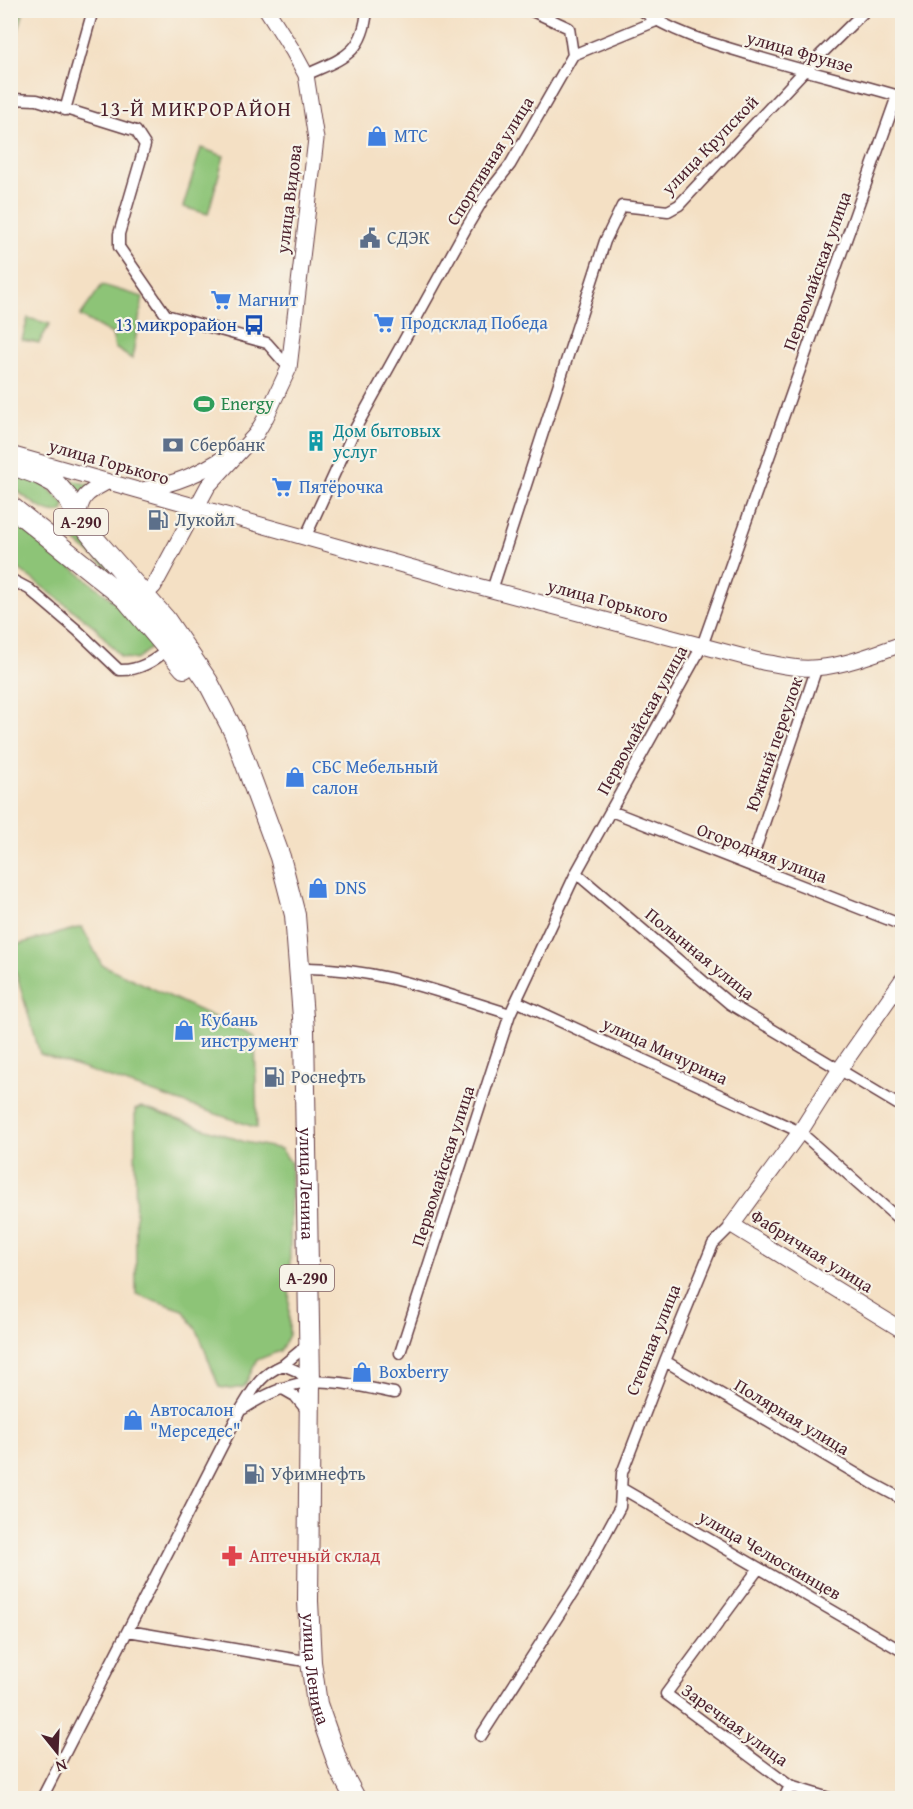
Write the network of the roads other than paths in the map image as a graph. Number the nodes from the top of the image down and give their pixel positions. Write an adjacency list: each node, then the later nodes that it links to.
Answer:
1 (93, 10): 14 (street)
2 (267, 10): 11 (main road, улица Видова)
3 (530, 10): 9 (street)
4 (641, 10): 8 (street, улица Фрунзе)
5 (667, 10): 8 (street)
6 (866, 10): 10 (street, улица Крупской)
7 (366, 12): 11 (street)
8 (656, 21): 9 (street); 10 (street, улица Фрунзе)
9 (573, 55): 25 (street, Спортивная улица)
10 (804, 71): 12 (street, улица Фрунзе); 28 (street, улица Крупской)
11 (306, 75): 15 (main road, улица Видова)
12 (900, 97): 32 (street, Первомайская улица)
13 (10, 99): 14 (street)
14 (65, 110): 15 (street)
15 (289, 368): 16 (main road, улица Видова)
16 (248, 443): 20 (main road); 23 (main road, улица Видова)
17 (10, 454): 19 (main road, улица Горького)
18 (10, 464): 24 (highway, А-290)
19 (106, 482): 20 (main road, улица Горького); 24 (main road)
20 (138, 491): 23 (main road, улица Горького)
21 (10, 496): 29 (main road)
22 (10, 506): 29 (highway, А-290)
23 (193, 506): 25 (main road, улица Горького); 26 (main road); 29 (main road)
24 (78, 518): 29 (highway, А-290)
25 (305, 538): 28 (main road, улица Горького)
26 (163, 571): 29 (main road); 30 (main road)
27 (10, 579): 33 (street)
28 (492, 590): 32 (main road, улица Горького)
29 (139, 602): 30 (highway, А-290); 33 (highway, А-290)
30 (165, 619): 35 (highway, А-290)
31 (903, 644): 34 (main road, улица Горького)
32 (702, 646): 34 (main road, улица Горького); 36 (street, Первомайская улица)
33 (169, 648): 35 (highway, А-290)
34 (817, 668): 37 (street, Южный переулок)
35 (225, 716): 40 (highway, улица Ленина / А-290)
36 (610, 812): 37 (street, Огородняя улица); 38 (street, Первомайская улица)
37 (750, 865): 39 (street, Огородняя улица)
38 (576, 873): 42 (street, Первомайская улица); 44 (street, Полынная улица)
39 (903, 923)
40 (300, 968): 43 (street); 50 (highway, улица Ленина / А-290)
41 (902, 984): 44 (main road, Степная улица)
42 (516, 1001): 43 (street, Первомайская улица); 46 (street, улица Мичурина)
43 (510, 1014): 51 (street, Первомайская улица)
44 (840, 1069): 45 (street, Полынная улица); 46 (main road, Степная улица)
45 (903, 1107)
46 (800, 1132): 47 (street, улица Мичурина); 48 (main road, Степная улица)
47 (903, 1222)
48 (732, 1225): 49 (main road, Фабричная улица); 52 (street, Степная улица)
49 (903, 1330)
50 (308, 1342): 53 (street); 54 (highway, улица Ленина / А-290)
51 (399, 1353)
52 (666, 1361): 59 (street, Степная улица); 60 (street, Полярная улица)
53 (283, 1365): 54 (street); 57 (street)
54 (310, 1381): 55 (street); 56 (street); 58 (highway, улица Ленина / А-290)
55 (282, 1388): 57 (street); 58 (street)
56 (394, 1393)
57 (240, 1411): 62 (street)
58 (309, 1414): 64 (highway, улица Ленина / А-290)
59 (621, 1488): 61 (street, улица Челюскинцев); 65 (street, Степная улица)
60 (903, 1499)
61 (759, 1568): 63 (street, улица Челюскинцев); 66 (street, Заречная улица)
62 (128, 1631): 64 (street); 67 (street)
63 (903, 1651)
64 (311, 1662): 68 (highway, улица Ленина / А-290)
65 (480, 1736)
66 (790, 1786): 69 (street); 70 (street, Заречная улица)
67 (42, 1798)
68 (355, 1798)
69 (784, 1798)
70 (830, 1798)

